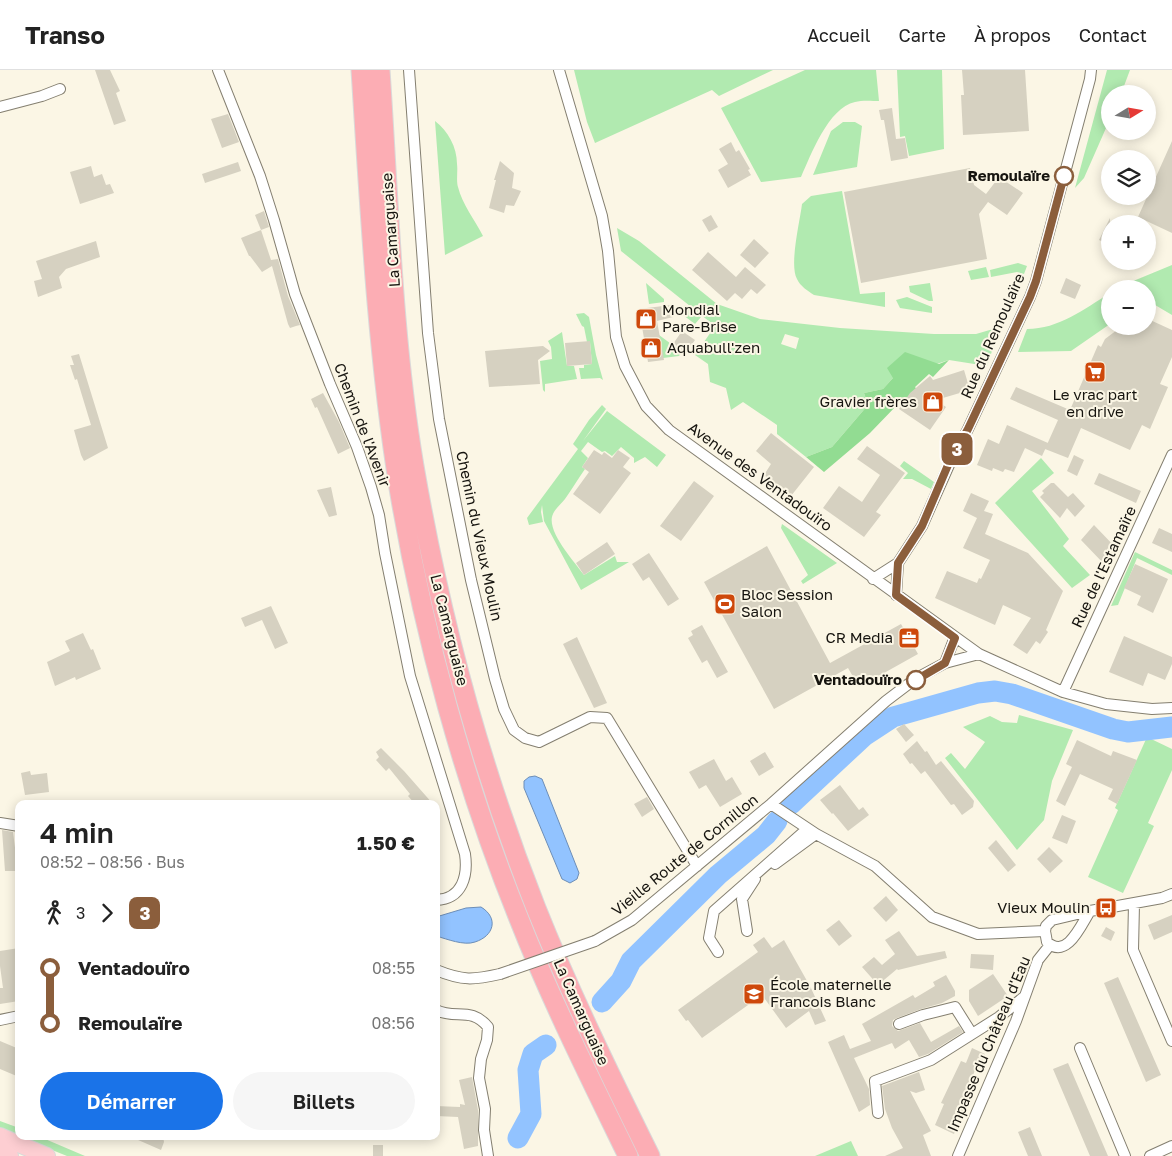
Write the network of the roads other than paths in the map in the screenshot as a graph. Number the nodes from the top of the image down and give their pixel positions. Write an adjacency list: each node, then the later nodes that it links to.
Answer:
1 (218, 70): 25 (street, Chemin de l'Avenir)
2 (360, 70): 50 (highway, La Camarguaise)
3 (380, 70): 51 (highway, La Camarguaise)
4 (409, 70): 23 (street, Chemin du Vieux Moulin)
5 (559, 70): 12 (street, Avenue des Ventadouïro)
6 (1096, 70): 7 (street, Rue du Remoulaïre)
7 (1091, 75): 11 (street, Rue du Remoulaïre)
8 (60, 89): 9 (street)
9 (0, 107)
10 (1172, 454): 17 (street, Rue de l'Estamaïre)
11 (898, 563): 12 (street, Rue du Remoulaïre); 13 (street, Rue du Remoulaïre)
12 (874, 579): 13 (street, Avenue des Ventadouïro)
13 (896, 595): 14 (street, Avenue des Ventadouïro)
14 (955, 638): 15 (street, Avenue des Ventadouïro); 16 (street)
15 (979, 654): 16 (street); 17 (street, Avenue des Ventadouïro)
16 (945, 663): 19 (street)
17 (1063, 692): 18 (street, Avenue des Ventadouïro)
18 (1172, 708)
19 (771, 804): 22 (street, Vieille Route de Cornillon); 23 (street, Vieille Route de Cornillon)
20 (0, 823): 21 (street)
21 (15, 825)
22 (812, 831): 29 (street); 30 (street, Vieille Route de Cornillon); 33 (street)
23 (697, 866): 34 (street, Vieille Route de Cornillon, bridge)
24 (1172, 894): 26 (street)
25 (440, 899)
26 (1134, 904): 27 (street); 41 (street)
27 (1090, 911): 28 (street); 31 (street)
28 (1061, 919): 30 (street); 31 (street)
29 (747, 930)
30 (1045, 931): 32 (street)
31 (1073, 937): 32 (street)
32 (1050, 945): 35 (street, Impasse du Château d'Eau)
33 (718, 952)
34 (440, 972)
35 (1025, 997): 40 (street); 52 (street, Impasse du Château d'Eau)
36 (440, 1012): 49 (street)
37 (15, 1017): 38 (street)
38 (0, 1020)
39 (899, 1024): 40 (street)
40 (972, 1034): 43 (street)
41 (1172, 1042)
42 (1080, 1048): 53 (street)
43 (878, 1113)
44 (0, 1136): 48 (main road)
45 (1172, 1146): 54 (street)
46 (0, 1152): 47 (main road)
47 (10, 1156)
48 (48, 1156)
49 (488, 1156)
50 (628, 1156)
51 (650, 1156)
52 (958, 1156)
53 (1125, 1156)
54 (1150, 1156)

